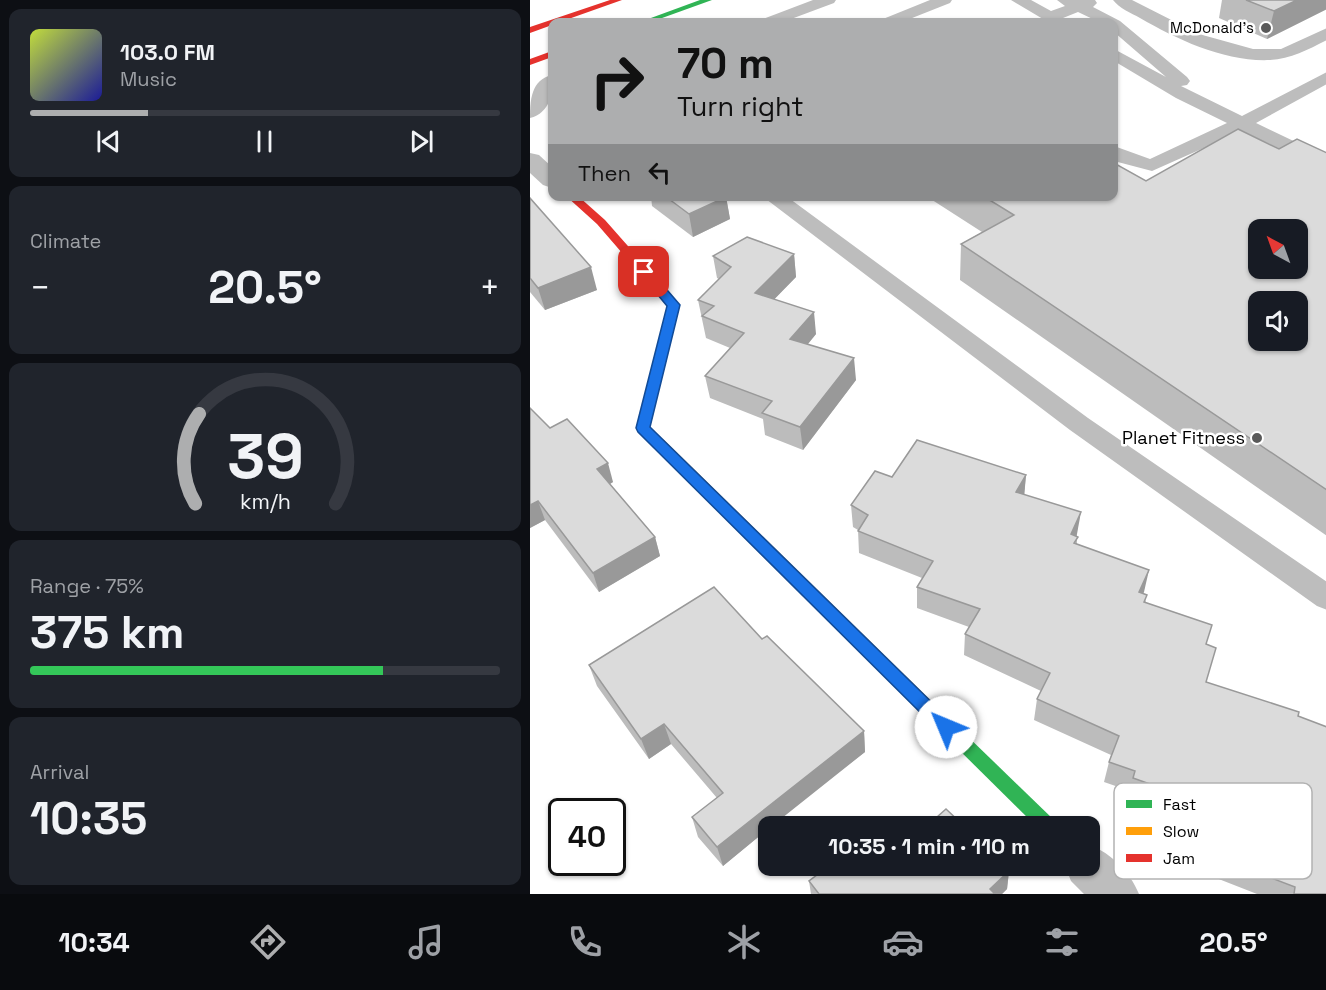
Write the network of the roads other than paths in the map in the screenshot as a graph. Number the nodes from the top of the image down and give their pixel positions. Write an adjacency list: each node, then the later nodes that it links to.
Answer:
1 (618, 0): 9 (street)
2 (708, 0): 10 (street)
3 (828, 0): 11 (lane)
4 (944, 0): 12 (lane)
5 (1019, 0): 13 (lane)
6 (1097, 0): 8 (lane)
7 (1121, 0): 19 (lane)
8 (1072, 3): 14 (lane); 15 (lane)
9 (565, 18)
10 (656, 18)
11 (780, 18)
12 (899, 18)
13 (1050, 18)
14 (1056, 18)
15 (1102, 18)
16 (548, 24): 18 (street)
17 (1118, 28): 26 (lane)
18 (530, 30)
19 (1326, 33)
20 (548, 55): 22 (street)
21 (1118, 56): 26 (lane)
22 (530, 62)
23 (1326, 77): 27 (lane)
24 (548, 87): 25 (street)
25 (530, 111)
26 (1217, 113): 27 (lane)
27 (1241, 124): 28 (lane); 30 (lane)
28 (1118, 155)
29 (530, 160): 31 (street)
30 (1326, 165)
31 (548, 176)
32 (577, 201): 35 (street)
33 (779, 201): 34 (lane)
34 (1326, 598)
35 (1038, 816)
36 (1097, 876): 37 (street)
37 (1116, 894)

